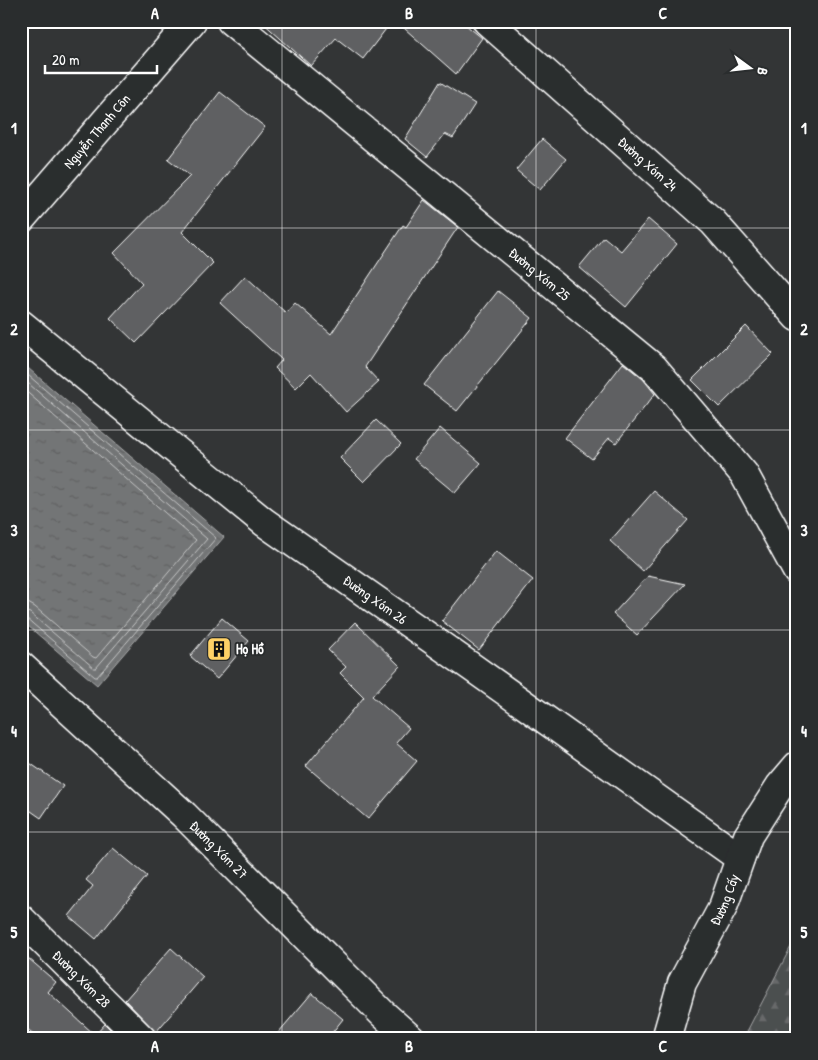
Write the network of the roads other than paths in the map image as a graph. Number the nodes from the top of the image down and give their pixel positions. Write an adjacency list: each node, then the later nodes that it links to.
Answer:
1 (192, 21): 4 (street, Nguyễn Thanh Côn)
2 (231, 21): 7 (street, Đường Xóm 25)
3 (487, 21): 5 (street, Đường Xóm 24)
4 (21, 219)
5 (797, 317)
6 (21, 324): 10 (street, Đường Xóm 26)
7 (797, 571)
8 (21, 666): 13 (street, Đường Xóm 27)
9 (797, 766): 10 (street, Đường Cấy)
10 (740, 858): 14 (street, Đường Cấy)
11 (21, 919): 12 (street, Đường Xóm 28)
12 (142, 1039)
13 (411, 1039)
14 (666, 1039)

